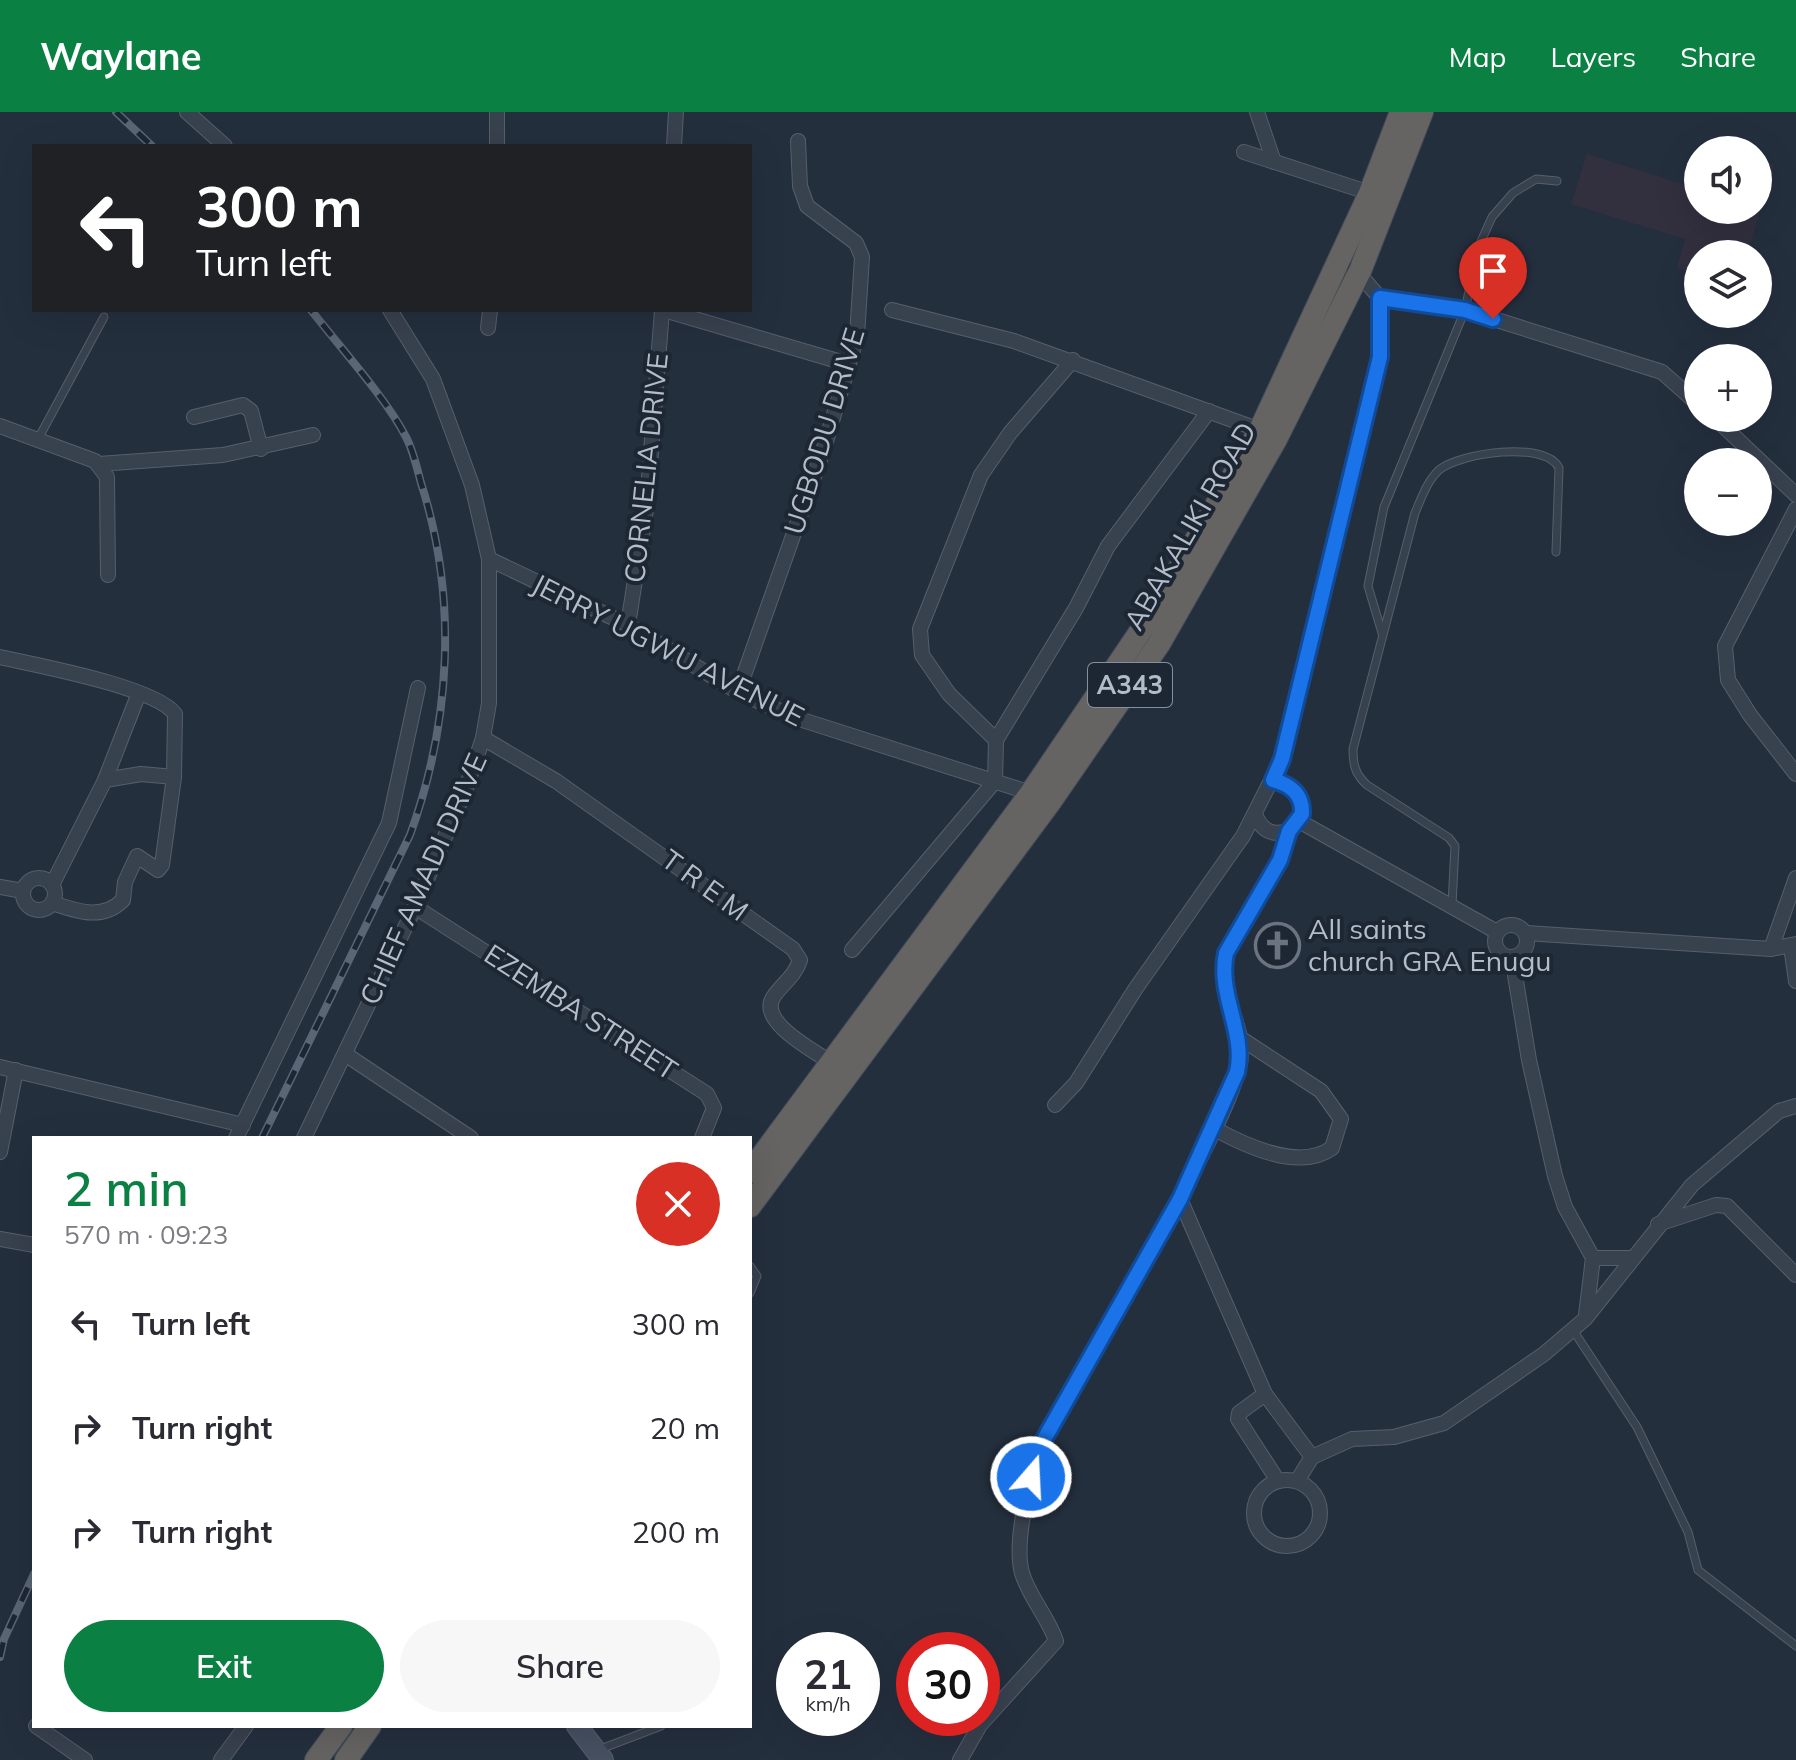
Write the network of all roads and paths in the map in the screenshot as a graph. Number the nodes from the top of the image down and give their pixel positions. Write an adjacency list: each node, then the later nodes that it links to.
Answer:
1 (187, 112): 9 (street)
2 (497, 112): 10 (street)
3 (676, 112): 7 (street)
4 (1257, 112): 12 (street)
5 (1401, 112): 14 (highway, ABAKALIKI ROAD / A343)
6 (1422, 112): 16 (highway, ABAKALIKI ROAD / A343)
7 (674, 138)
8 (798, 141): 27 (street, UGBODU DRIVE)
9 (223, 144)
10 (497, 144)
11 (1244, 152): 12 (street)
12 (1274, 162): 14 (street)
13 (1557, 181): 19 (lane)
14 (1370, 193): 15 (highway, ABAKALIKI ROAD / A343)
15 (1339, 261): 16 (street); 32 (highway, ABAKALIKI ROAD / A343)
16 (1360, 271): 17 (street); 88 (highway, ABAKALIKI ROAD / A343)
17 (1380, 298): 19 (street); 54 (street)
18 (892, 310): 26 (street)
19 (1465, 310): 28 (street); 44 (lane)
20 (391, 312): 41 (street, CHIEF AMADI DRIVE)
21 (490, 312): 25 (street)
22 (663, 312): 43 (street, CORNELIA DRIVE)
23 (670, 312): 27 (street)
24 (104, 317): 35 (lane)
25 (488, 328)
26 (1073, 360): 29 (street); 50 (street)
27 (848, 364): 47 (street, UGBODU DRIVE)
28 (1684, 392)
29 (1209, 411): 32 (street); 50 (street)
30 (194, 417): 36 (street)
31 (0, 426): 35 (street)
32 (1260, 430): 56 (highway, ABAKALIKI ROAD / A343)
33 (1730, 432): 38 (street)
34 (313, 435): 36 (street)
35 (38, 439): 37 (street)
36 (261, 449): 37 (street)
37 (99, 464): 42 (street)
38 (1796, 495)
39 (1796, 509): 51 (street)
40 (1556, 552): 44 (lane)
41 (489, 559): 43 (street, JERRY UGWU AVENUE); 49 (street, CHIEF AMADI DRIVE)
42 (108, 575)
43 (628, 625): 47 (street, JERRY UGWU AVENUE)
44 (1382, 635): 64 (lane)
45 (0, 657): 48 (street)
46 (418, 688): 81 (street)
47 (738, 692): 55 (street, JERRY UGWU AVENUE)
48 (139, 693): 52 (street); 53 (street)
49 (483, 738): 65 (street, CHIEF AMADI DRIVE); 75 (street, T R E M)
50 (996, 740): 55 (street)
51 (1796, 774)
52 (174, 777): 53 (street); 63 (street)
53 (105, 780): 60 (street)
54 (1273, 780): 57 (street); 58 (street)
55 (995, 781): 56 (street, JERRY UGWU AVENUE); 70 (street)
56 (1031, 793): 75 (highway, ABAKALIKI ROAD / A343)
57 (1255, 814): 58 (street); 78 (street)
58 (1294, 826): 64 (street); 73 (street)
59 (1796, 878): 69 (street)
60 (52, 885): 62 (street); 63 (street)
61 (0, 887): 62 (street)
62 (23, 891): 63 (street)
63 (52, 903)
64 (1452, 905): 66 (street)
65 (415, 907): 74 (street, CHIEF AMADI DRIVE); 84 (street, EZEMBA STREET)
66 (1497, 932): 67 (street); 71 (street)
67 (1526, 933): 69 (street); 71 (street)
68 (1794, 945): 69 (street); 72 (street)
69 (1771, 949)
70 (852, 950)
71 (1512, 957): 92 (street)
72 (1796, 981)
73 (1237, 1036): 80 (street); 80 (street)
74 (345, 1054): 82 (street, CHIEF AMADI DRIVE); 83 (street)
75 (832, 1063): 86 (highway, ABAKALIKI ROAD / A343)
76 (0, 1067): 77 (street)
77 (16, 1070): 81 (street); 85 (street)
78 (1055, 1105)
79 (1794, 1110): 89 (street)
80 (1213, 1128): 87 (street)
81 (240, 1131)
82 (305, 1136)
83 (468, 1136)
84 (703, 1136)
85 (1, 1142)
86 (752, 1169)
87 (1180, 1199): 99 (street); 117 (street)
88 (752, 1203)
89 (1657, 1224): 93 (street); 95 (street)
90 (0, 1239): 91 (street)
91 (32, 1245)
92 (1593, 1258): 93 (street); 97 (street)
93 (1632, 1258): 97 (street)
94 (752, 1269): 96 (lane)
95 (1796, 1275)
96 (752, 1288)
97 (1585, 1319): 98 (street)
98 (1573, 1330): 100 (street); 103 (lane)
99 (1265, 1394): 100 (street); 101 (street)
100 (1312, 1457): 102 (street)
101 (1278, 1481): 102 (street); 102 (street)
102 (1297, 1481)
103 (1796, 1646)
104 (40, 1728): 114 (street)
105 (245, 1728): 115 (street)
106 (340, 1728): 116 (highway)
107 (369, 1728): 113 (highway)
108 (578, 1728): 112 (main road)
109 (630, 1728): 111 (lane)
110 (656, 1728): 111 (lane)
111 (634, 1737): 112 (lane)
112 (599, 1756)
113 (354, 1757)
114 (85, 1760)
115 (221, 1760)
116 (316, 1760)
117 (960, 1760)

